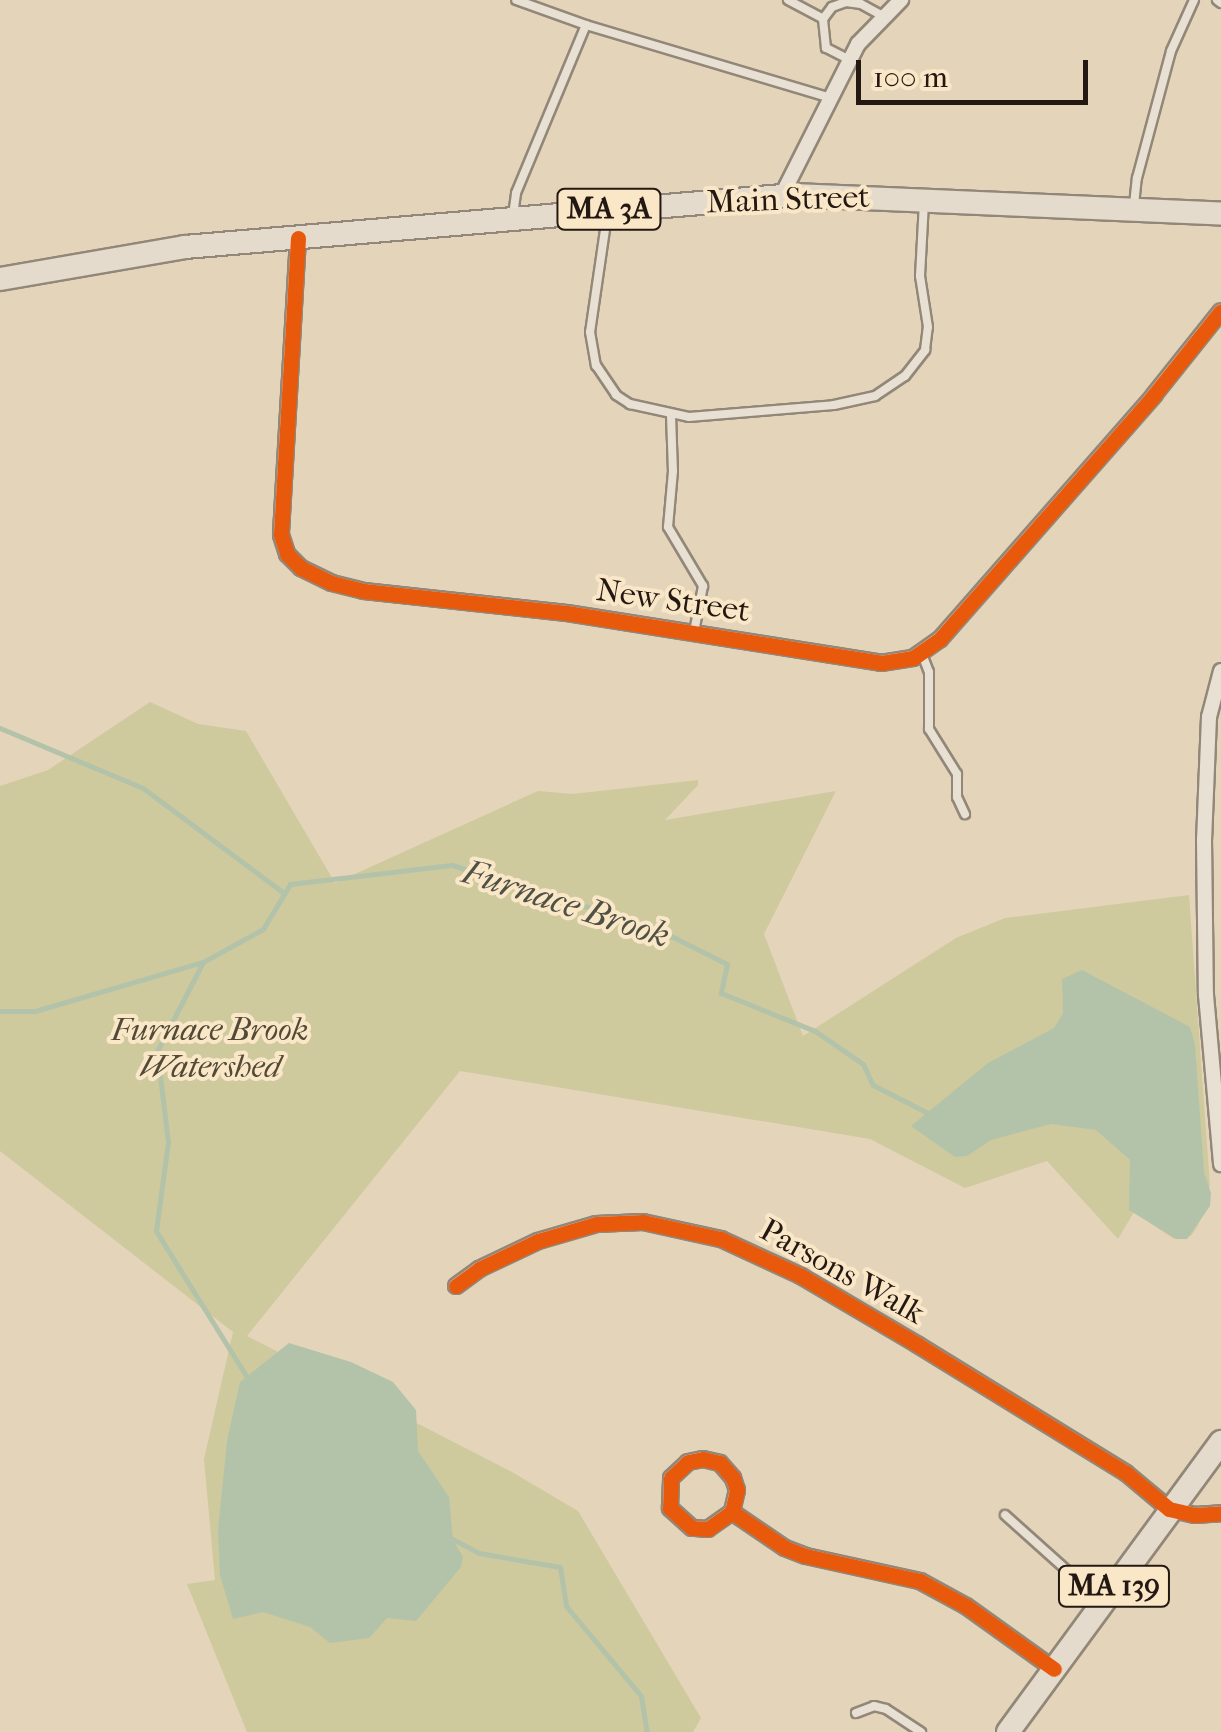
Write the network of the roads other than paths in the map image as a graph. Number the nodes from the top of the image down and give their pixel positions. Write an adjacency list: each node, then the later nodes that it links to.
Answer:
1 (516, 0): 7 (lane)
2 (788, 0): 6 (lane)
3 (900, 0): 5 (street)
4 (1194, 0): 12 (lane)
5 (884, 16): 6 (lane); 8 (street)
6 (823, 19): 8 (lane)
7 (586, 25): 9 (lane); 15 (lane)
8 (850, 60): 9 (street)
9 (831, 98): 10 (street)
10 (782, 196): 11 (main road, Main Street / MA 3A); 13 (main road, Main Street / MA 3A)
11 (924, 198): 12 (main road, Main Street / MA 3A); 19 (lane)
12 (1134, 209): 14 (main road, Main Street / MA 3A)
13 (608, 210): 15 (main road, Main Street / MA 3A); 19 (lane)
14 (1221, 214)
15 (513, 219): 16 (main road, Main Street / MA 3A)
16 (298, 238): 17 (main road, Main Street / MA 3A); 20 (street, New Street)
17 (0, 279)
18 (1221, 311): 21 (street)
19 (671, 415): 20 (lane)
20 (694, 632): 21 (street, New Street)
21 (922, 654): 23 (lane)
22 (1221, 670): 24 (street)
23 (964, 814)
24 (1221, 1164)
25 (456, 1286): 27 (street, Parsons Walk)
26 (1221, 1442): 27 (main road, MA 139)
27 (1170, 1509): 29 (street); 31 (main road, MA 139)
28 (732, 1512): 28 (street); 32 (street)
29 (1221, 1513)
30 (1005, 1515): 31 (lane)
31 (1102, 1602): 32 (main road, MA 139)
32 (1054, 1668): 35 (main road, MA 139)
33 (856, 1713): 34 (lane)
34 (921, 1732)
35 (1008, 1732)

